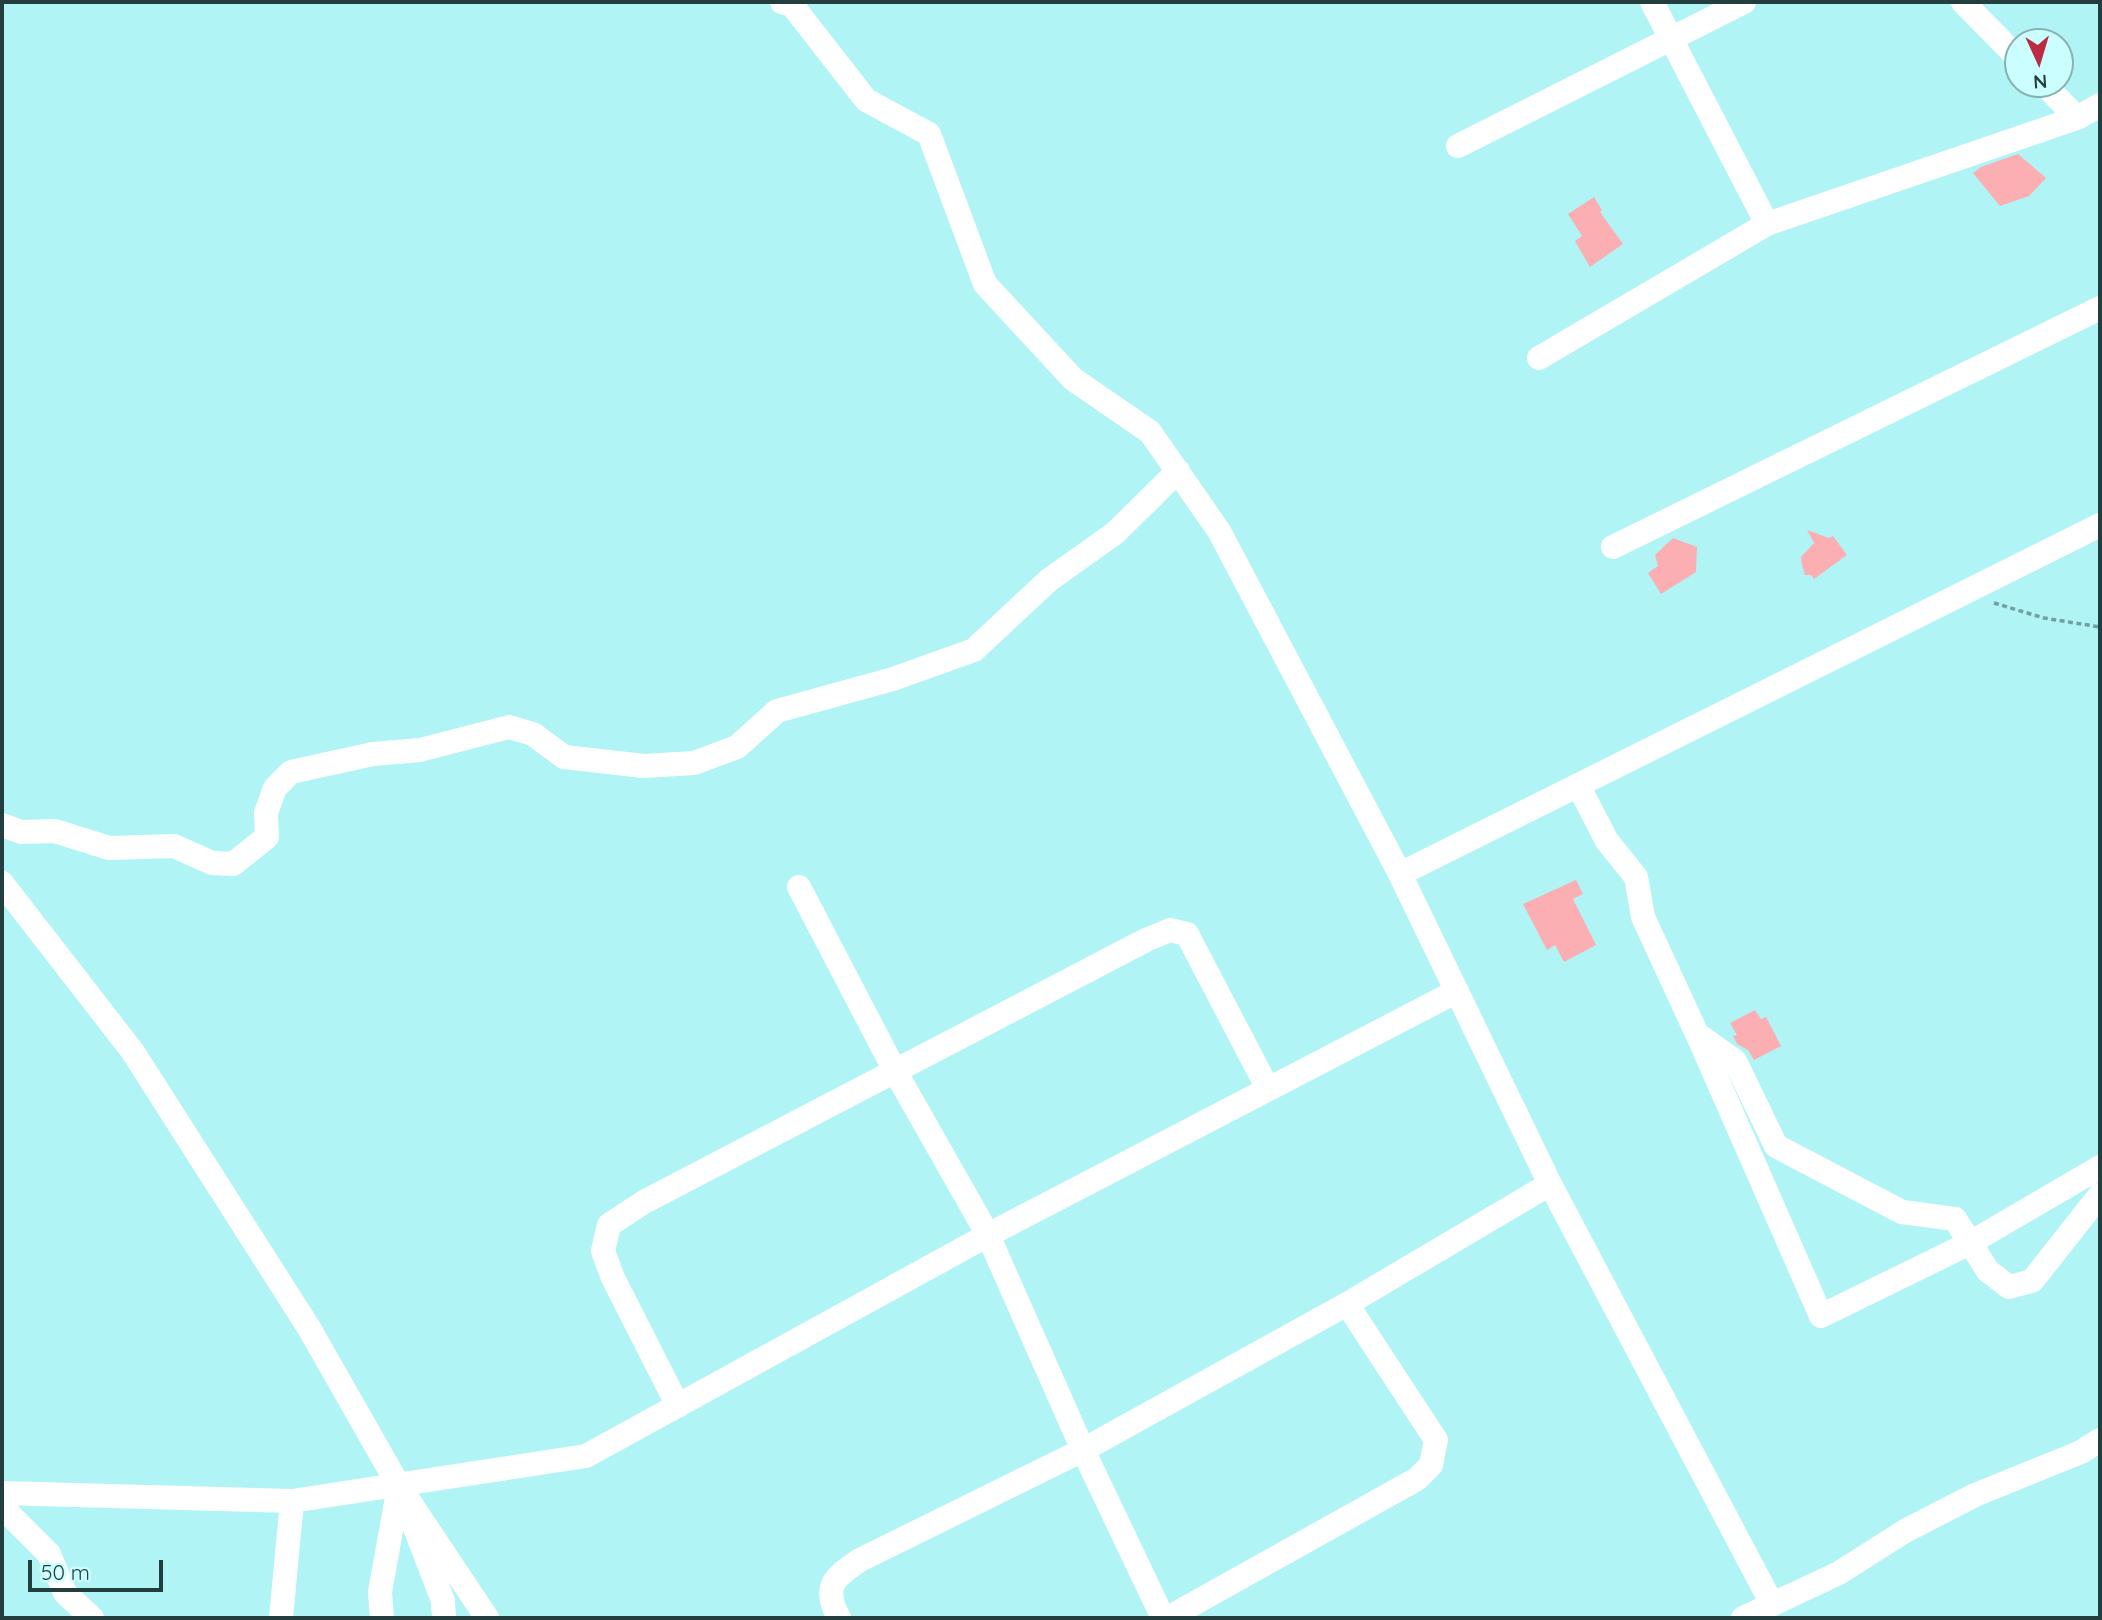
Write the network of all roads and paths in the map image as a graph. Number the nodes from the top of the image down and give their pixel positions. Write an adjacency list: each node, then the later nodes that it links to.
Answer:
1 (782, 2): 14 (street)
2 (1652, 2): 5 (street)
3 (1744, 2): 5 (street)
4 (1963, 2): 6 (street)
5 (1670, 39): 10 (street); 11 (street)
6 (2004, 44)
7 (2058, 98): 9 (street)
8 (2100, 105): 9 (street)
9 (2077, 118): 11 (street)
10 (1458, 146)
11 (1766, 224): 13 (street)
12 (2100, 308): 16 (street)
13 (1539, 358)
14 (1178, 471): 20 (street); 21 (street)
15 (2100, 525): 17 (street)
16 (1613, 547)
17 (1963, 593): 18 (path); 19 (street)
18 (2100, 627)
19 (1578, 785): 21 (street); 25 (street)
20 (2, 825)
21 (1400, 874): 24 (street)
22 (2, 883): 37 (street)
23 (799, 887): 26 (street)
24 (1457, 991): 27 (street); 29 (street)
25 (1697, 1034): 32 (street); 32 (street)
26 (895, 1071): 27 (street); 31 (street); 34 (street)
27 (1268, 1089): 31 (street)
28 (2100, 1167): 32 (street)
29 (1550, 1184): 33 (street); 41 (street)
30 (2100, 1195): 32 (street)
31 (988, 1235): 34 (street); 36 (street)
32 (1970, 1243)
33 (1347, 1304): 36 (street); 48 (street)
34 (678, 1406): 37 (street)
35 (2100, 1440): 41 (street)
36 (1083, 1450): 47 (street); 48 (street)
37 (399, 1486): 39 (street); 44 (street); 45 (street); 46 (street)
38 (2, 1493): 39 (street)
39 (292, 1501): 43 (street)
40 (2, 1507): 42 (street)
41 (1772, 1604): 49 (street)
42 (92, 1618)
43 (281, 1618)
44 (382, 1618)
45 (444, 1618)
46 (487, 1618)
47 (839, 1618)
48 (1166, 1618)
49 (1744, 1618)

